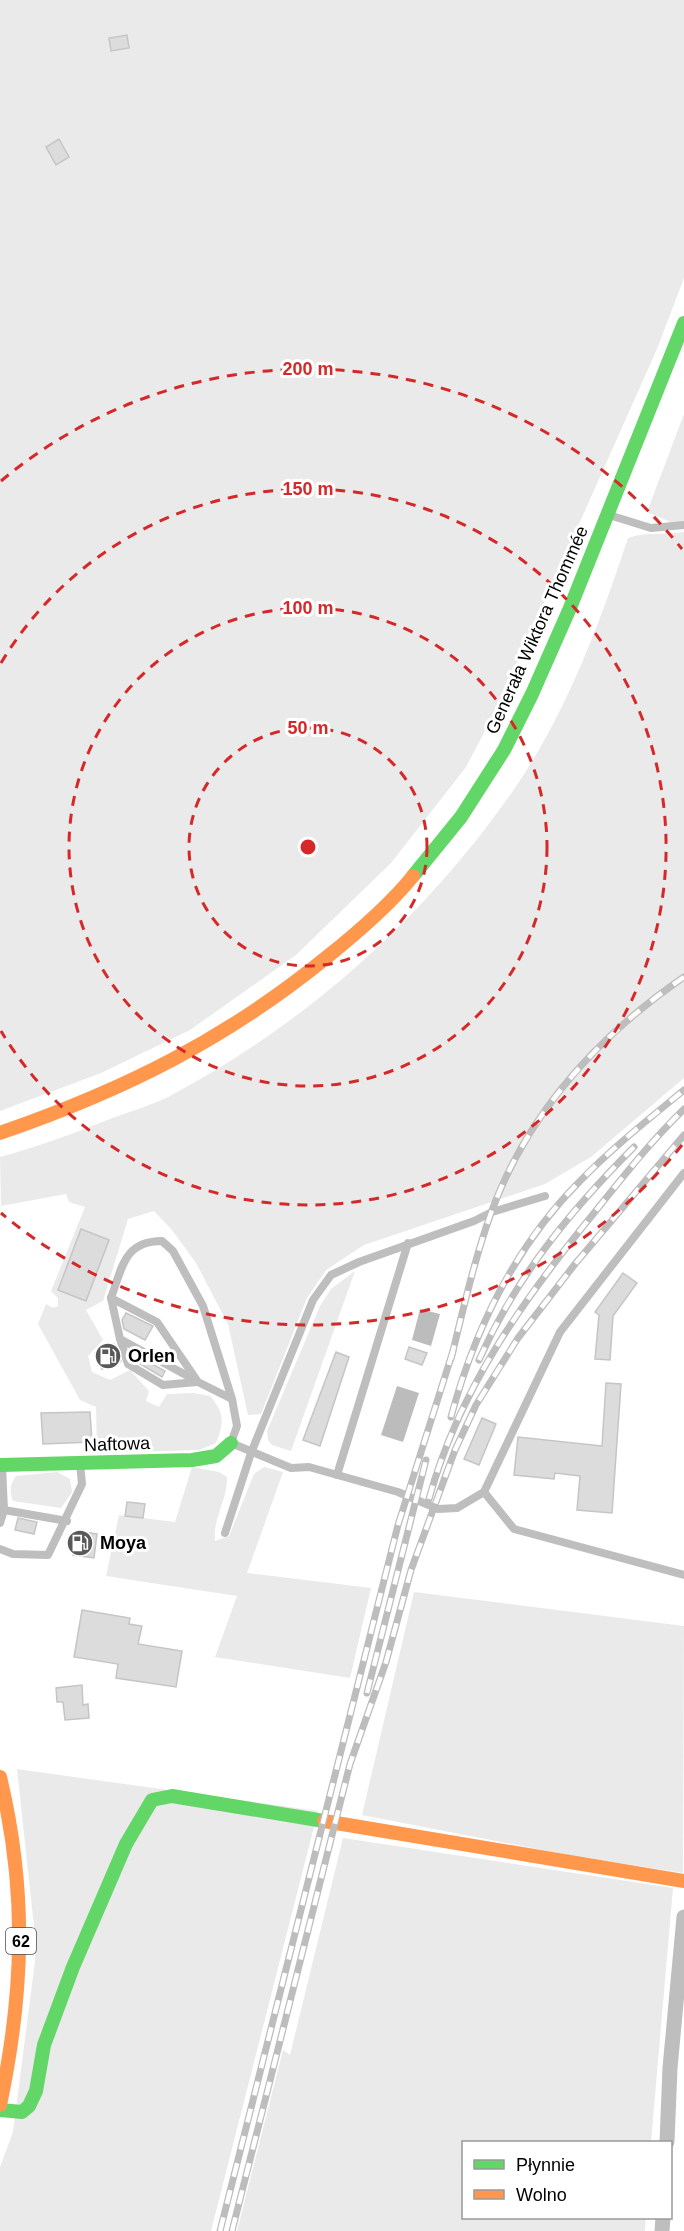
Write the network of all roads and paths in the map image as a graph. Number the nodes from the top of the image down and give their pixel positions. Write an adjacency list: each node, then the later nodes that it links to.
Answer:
1 (684, 323): 2 (main road, Generała Wiktora Thommée)
2 (608, 514): 3 (lane); 4 (main road, Generała Wiktora Thommée)
3 (684, 525)
4 (0, 1133)
5 (684, 1173): 17 (lane)
6 (545, 1196): 7 (lane)
7 (408, 1244): 13 (lane); 16 (lane)
8 (111, 1298): 9 (lane); 10 (lane); 11 (lane)
9 (120, 1339): 10 (lane); 10 (lane)
10 (198, 1382): 11 (lane)
11 (232, 1399): 12 (lane)
12 (231, 1443): 13 (lane); 14 (main road, Naftowa)
13 (251, 1453): 16 (lane); 21 (lane)
14 (80, 1463): 15 (main road, Naftowa); 19 (lane)
15 (1, 1465): 18 (lane)
16 (337, 1475): 17 (lane)
17 (484, 1492): 23 (lane)
18 (4, 1510): 19 (lane); 20 (lane)
19 (67, 1521): 22 (lane)
20 (0, 1523)
21 (225, 1533)
22 (0, 1550)
23 (684, 1575)
24 (0, 1777): 27 (main road, 62)
25 (684, 1881): 28 (main road)
26 (684, 1917): 29 (street)
27 (0, 2105)
28 (0, 2110)
29 (667, 2141)

